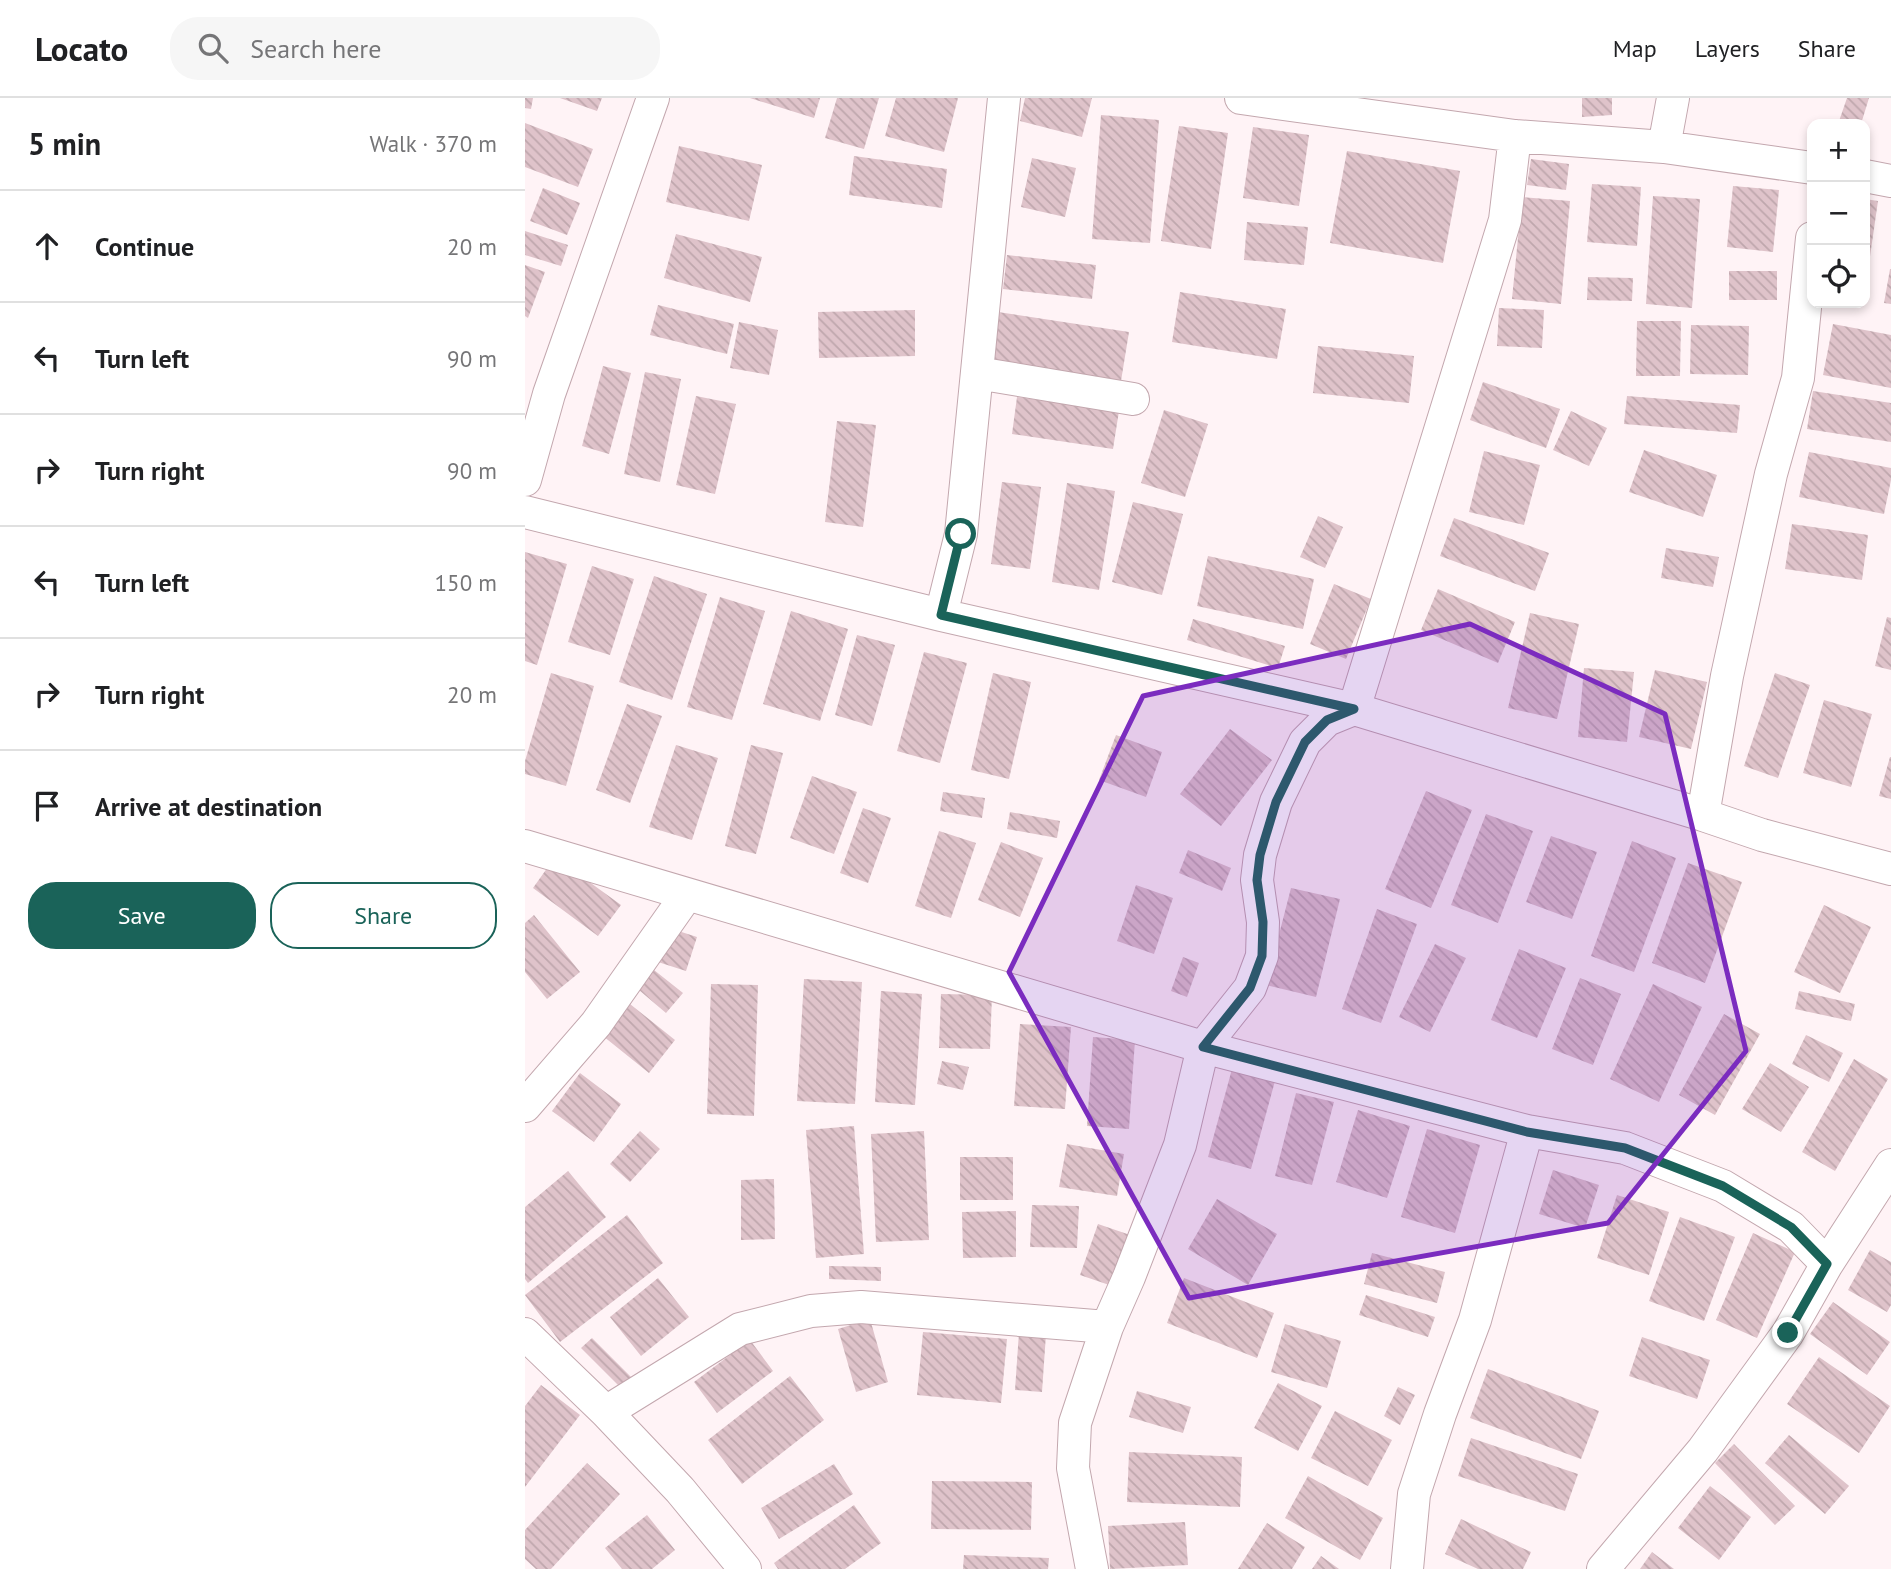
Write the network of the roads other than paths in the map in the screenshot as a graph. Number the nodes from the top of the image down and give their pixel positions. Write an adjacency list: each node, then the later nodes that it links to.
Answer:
1 (653, 98): 13 (street)
2 (1004, 98): 12 (street)
3 (1241, 98): 5 (street)
4 (1673, 98): 7 (street)
5 (1322, 104): 6 (street)
6 (1515, 136): 7 (street); 18 (street)
7 (1664, 147): 8 (street)
8 (1807, 167)
9 (1870, 178): 10 (street)
10 (1891, 181)
11 (1811, 245): 19 (street)
12 (977, 373): 14 (street); 17 (street)
13 (537, 390): 15 (street)
14 (1133, 399)
15 (525, 480)
16 (525, 512): 17 (street)
17 (941, 615): 18 (street)
18 (1354, 709): 19 (street); 23 (street)
19 (1703, 815): 21 (street)
20 (525, 846): 22 (street)
21 (1891, 869)
22 (686, 895): 23 (street); 24 (street)
23 (1203, 1047): 25 (street); 28 (street)
24 (525, 1106)
25 (1527, 1132): 27 (street); 33 (street)
26 (1891, 1165): 27 (street)
27 (1827, 1264): 34 (street)
28 (1107, 1327): 30 (street); 32 (street)
29 (525, 1334): 30 (street)
30 (606, 1412): 31 (street)
31 (745, 1569)
32 (1091, 1569)
33 (1406, 1569)
34 (1603, 1569)

